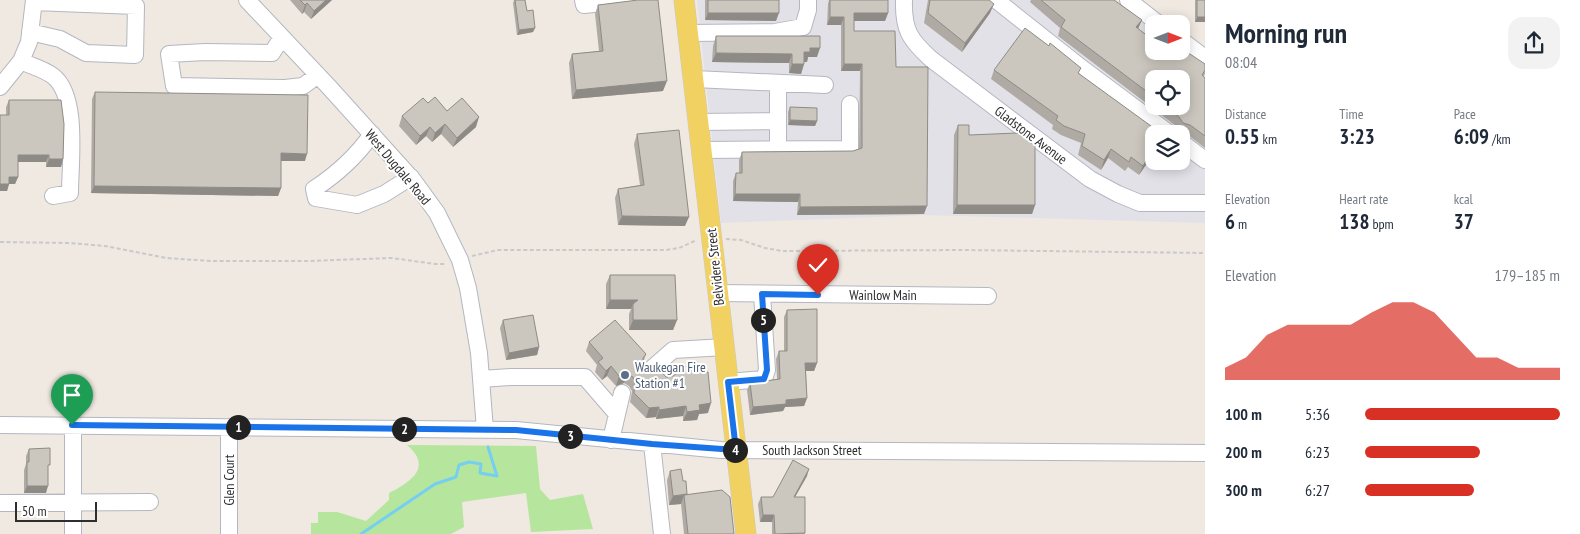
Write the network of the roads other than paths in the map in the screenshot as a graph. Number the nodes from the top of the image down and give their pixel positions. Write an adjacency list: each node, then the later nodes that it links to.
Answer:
1 (247, 0): 13 (street, West Dugdale Road)
2 (583, 0): 3 (street)
3 (632, 0)
4 (684, 0): 12 (main road, Belvidere Street)
5 (808, 0): 12 (street)
6 (904, 0): 33 (street, Gladstone Avenue)
7 (996, 0): 25 (street)
8 (1128, 0): 10 (street)
9 (34, 1): 11 (street); 11 (street)
10 (1147, 15)
11 (30, 32): 16 (street)
12 (689, 33): 18 (main road, Belvidere Street)
13 (282, 37): 17 (street, West Dugdale Road); 17 (street)
14 (1190, 47): 15 (street)
15 (1205, 58)
16 (21, 61): 21 (street); 32 (street)
17 (318, 75): 26 (street, West Dugdale Road)
18 (694, 79): 19 (street); 24 (main road, Belvidere Street)
19 (778, 83): 20 (street); 23 (street)
20 (825, 85)
21 (0, 87)
22 (850, 104): 27 (street)
23 (778, 121): 24 (street); 27 (street)
24 (699, 122): 29 (main road, Belvidere Street)
25 (1158, 125)
26 (372, 134): 31 (street, West Dugdale Road); 31 (street)
27 (778, 149): 29 (street)
28 (1190, 149): 30 (street)
29 (702, 150): 34 (main road, Belvidere Street)
30 (1205, 160)
31 (411, 177): 39 (street, West Dugdale Road)
32 (53, 196)
33 (1205, 203)
34 (718, 293): 35 (street, Wainlow Main); 37 (main road, Belvidere Street)
35 (762, 294): 36 (street, Wainlow Main); 40 (street)
36 (988, 296)
37 (725, 347): 38 (street); 40 (main road, Belvidere Street)
38 (649, 370)
39 (481, 379): 42 (street); 46 (street, West Dugdale Road)
40 (728, 382): 49 (main road, Belvidere Street)
41 (622, 393): 42 (street)
42 (617, 414): 47 (street)
43 (0, 425): 44 (street, South Jackson Street)
44 (72, 425): 45 (street, South Jackson Street); 53 (street)
45 (229, 427): 46 (street, South Jackson Street); 55 (street, Glen Court)
46 (485, 430): 47 (street, South Jackson Street)
47 (612, 440): 48 (street, South Jackson Street)
48 (652, 444): 49 (street, South Jackson Street); 56 (street)
49 (736, 450): 50 (street, South Jackson Street); 57 (main road, Belvidere Street)
50 (1205, 453)
51 (150, 502): 53 (street)
52 (0, 503): 53 (street)
53 (73, 503): 54 (street)
54 (73, 534)
55 (229, 534)
56 (662, 534)
57 (746, 534)

